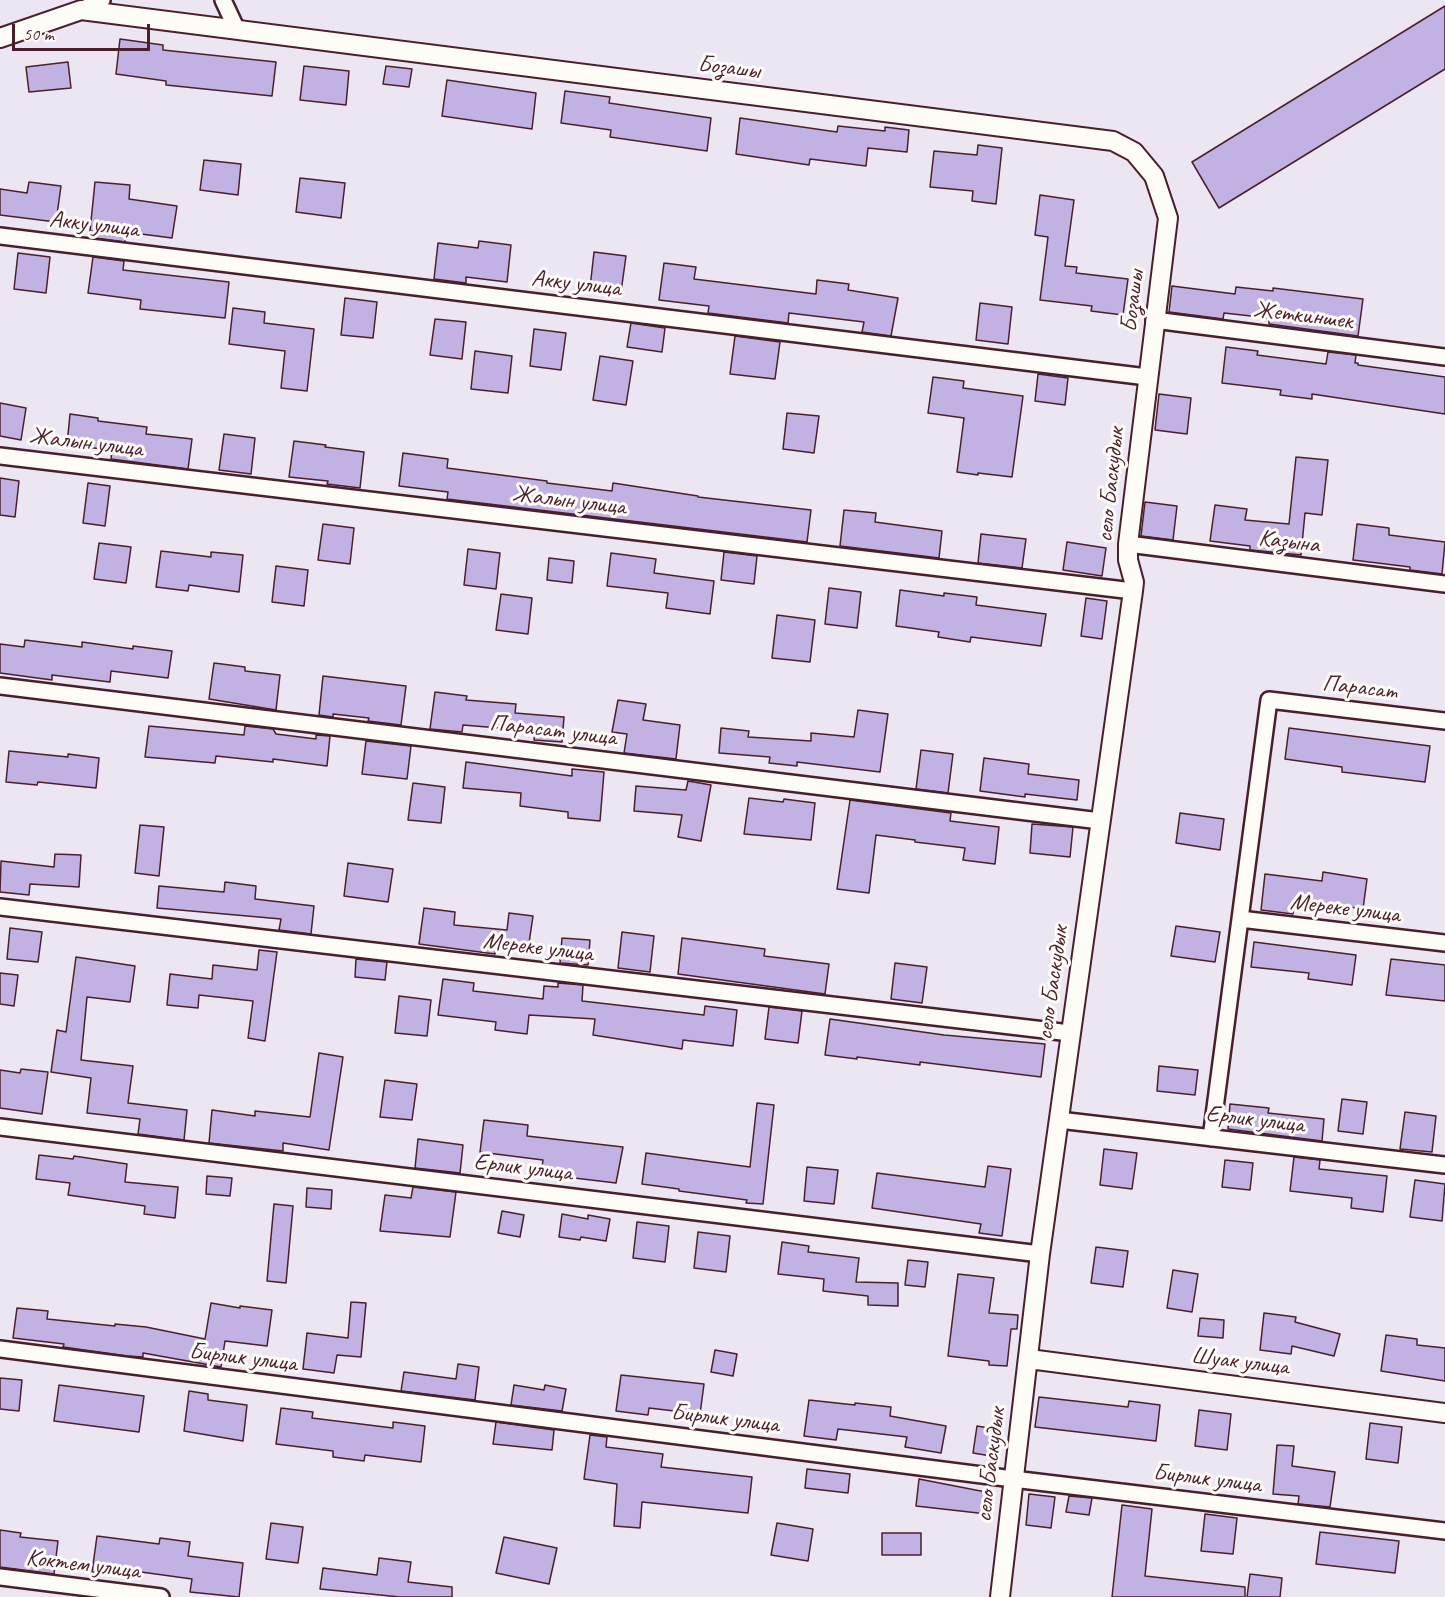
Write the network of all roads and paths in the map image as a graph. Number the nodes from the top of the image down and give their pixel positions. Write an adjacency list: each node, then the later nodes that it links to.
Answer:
1 (102, 0): 3 (street)
2 (223, 0): 4 (street)
3 (81, 10): 4 (street, Бозашы); 5 (street)
4 (237, 30): 7 (street, Бозашы)
5 (0, 38)
6 (0, 236): 9 (street, Акку улица)
7 (1155, 320): 8 (street, Жеткиншек); 9 (street, Бозашы)
8 (1445, 357)
9 (1147, 377): 11 (street, село Баскудык)
10 (0, 456): 13 (street, Жалын улица)
11 (1128, 544): 12 (street, Казына); 13 (street, село Баскудык)
12 (1445, 584)
13 (1133, 591): 16 (street, село Баскудык)
14 (0, 686): 16 (street, Парасат улица)
15 (1445, 721): 18 (street, Парасат)
16 (1100, 820): 20 (street, село Баскудык)
17 (0, 907): 20 (street, Мереке улица)
18 (1240, 919): 19 (street, Мереке улица); 23 (street)
19 (1445, 943)
20 (1070, 1033): 21 (street, село Баскудык)
21 (1059, 1120): 23 (street, Ерлик улица); 25 (street, село Баскудык)
22 (0, 1127): 25 (street, Ерлик улица)
23 (1211, 1138): 24 (street, Ерлик улица)
24 (1445, 1165)
25 (1040, 1254): 27 (street, село Баскудык)
26 (0, 1350): 29 (street, Бирлик улица)
27 (1029, 1359): 28 (street, Шуак улица); 29 (street, село Баскудык)
28 (1445, 1413)
29 (1013, 1479): 30 (street, Бирлик улица); 33 (street, село Баскудык)
30 (1445, 1531)
31 (0, 1577): 32 (street, Коктем улица)
32 (161, 1597)
33 (1000, 1597)

